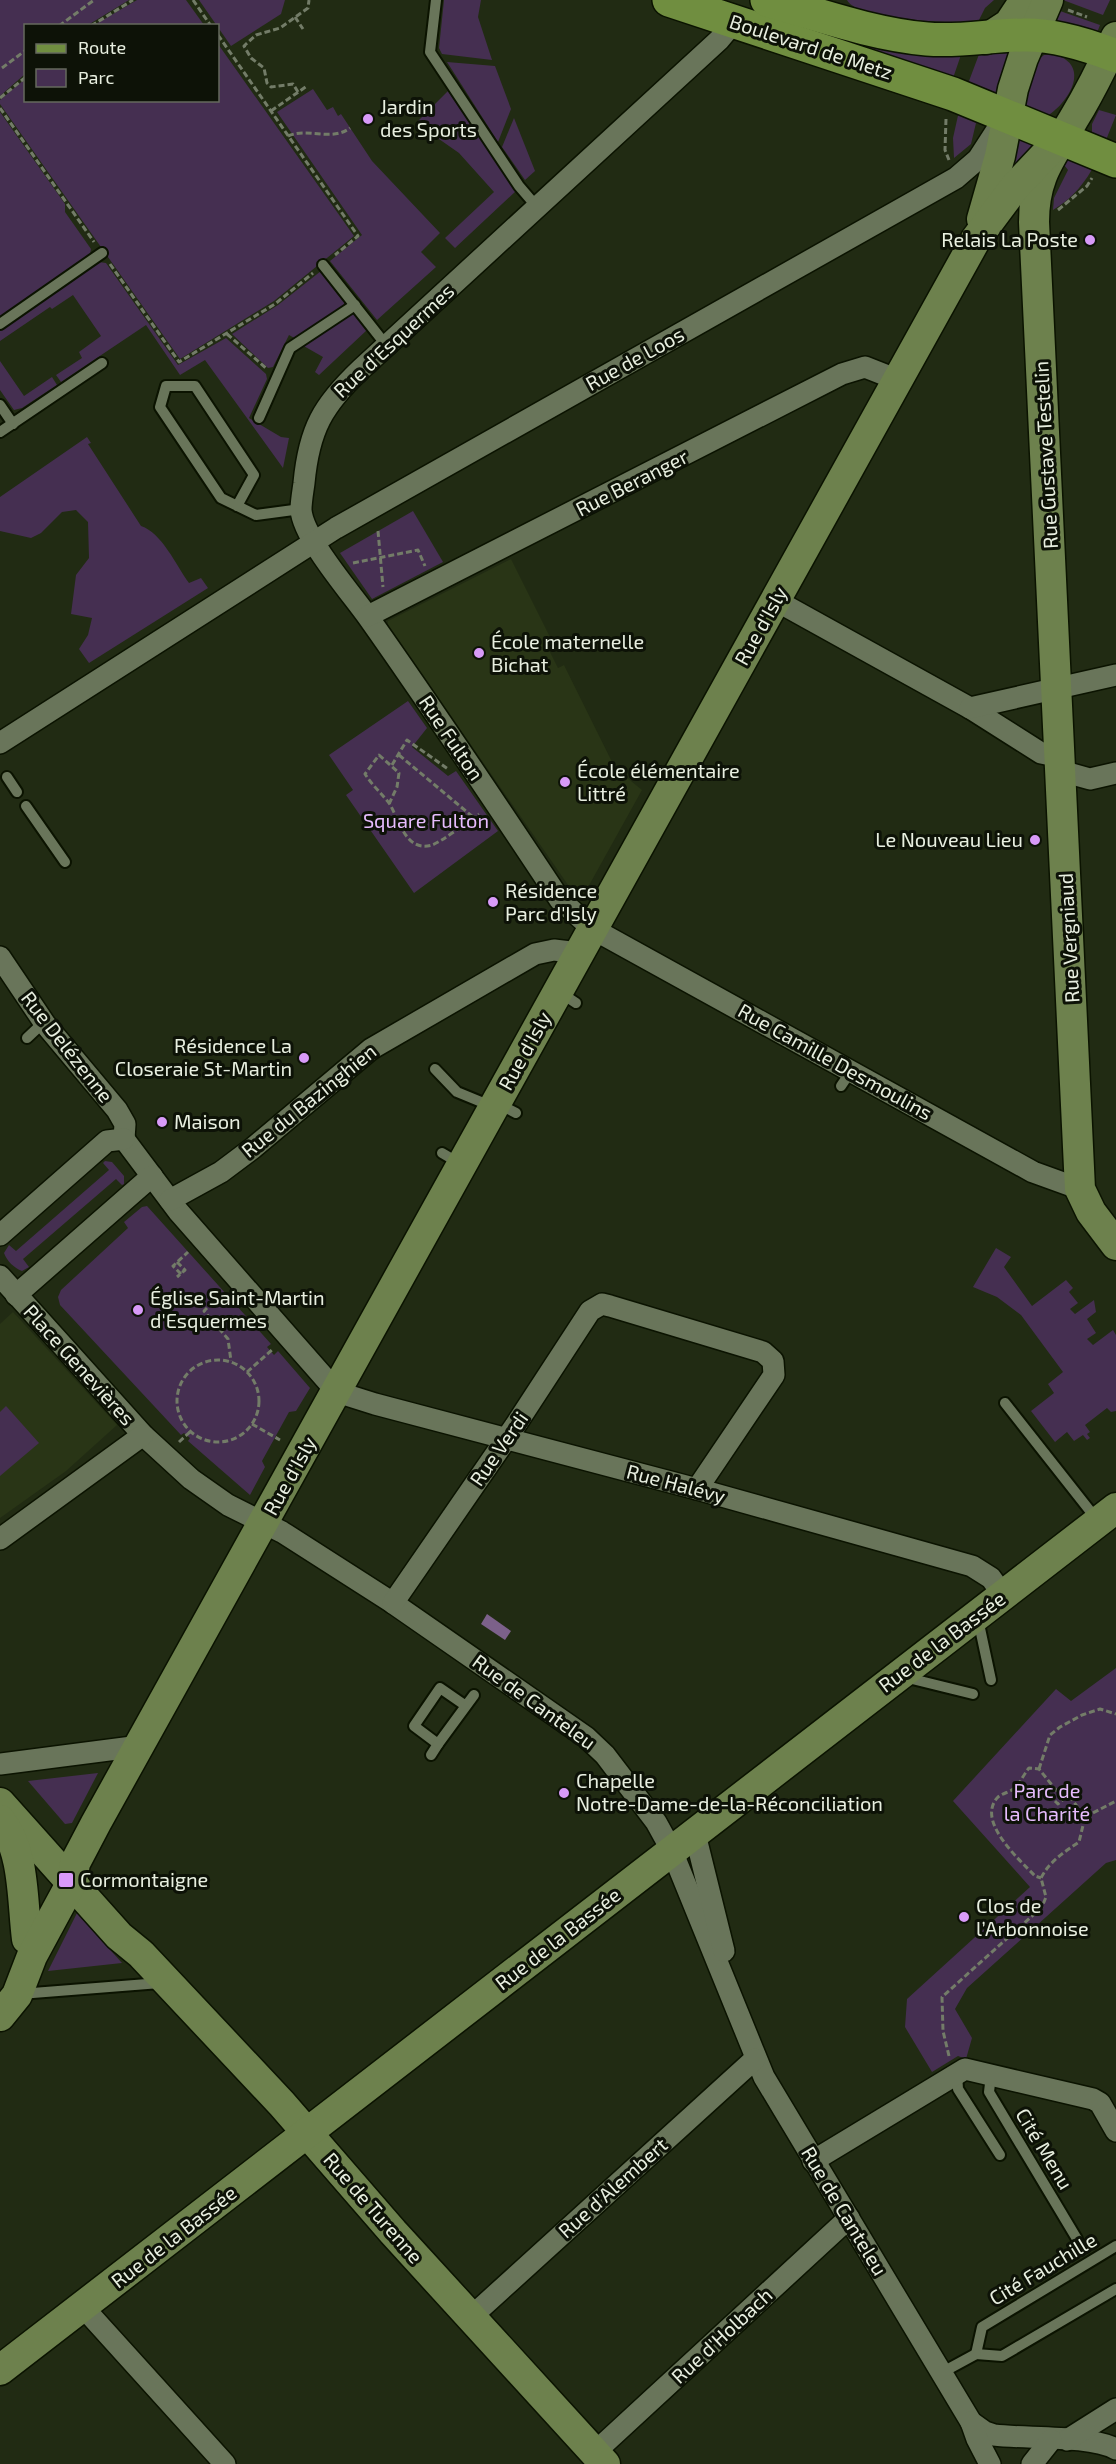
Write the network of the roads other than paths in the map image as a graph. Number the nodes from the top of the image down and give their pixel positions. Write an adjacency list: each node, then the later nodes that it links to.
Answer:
1 (436, 0): 13 (lane)
2 (669, 0): 5 (main road, Boulevard de Metz)
3 (767, 0): 7 (main road, Boulevard de Metz)
4 (1040, 1): 6 (street); 8 (street)
5 (734, 22): 7 (main road, Boulevard de Metz); 13 (street, Rue d'Esquermes)
6 (1032, 35): 8 (main road, Boulevard de Metz); 9 (main road, Boulevard de Metz); 10 (street)
7 (837, 38): 8 (main road, Boulevard de Metz); 10 (main road, Boulevard de Metz)
8 (986, 39)
9 (1109, 42): 11 (street)
10 (1006, 114): 11 (main road, Boulevard de Metz); 14 (street); 28 (street, Rue de Loos)
11 (1062, 137): 12 (main road, Boulevard de Metz); 14 (street); 32 (street, Rue Gustave Testelin)
12 (1116, 161)
13 (537, 207): 19 (street, Rue d'Esquermes)
14 (976, 239): 21 (street, Rue d'Isly)
15 (102, 253): 18 (lane)
16 (323, 265): 17 (lane)
17 (355, 305): 19 (lane); 23 (lane)
18 (0, 324)
19 (387, 345): 27 (street, Rue d'Esquermes)
20 (102, 363): 24 (lane)
21 (898, 380): 29 (street, Rue d'Isly); 30 (street, Rue Beranger)
22 (0, 405): 24 (lane)
23 (259, 418)
24 (13, 424): 25 (lane)
25 (0, 432)
26 (237, 506): 26 (lane); 27 (lane)
27 (301, 510): 28 (street)
28 (315, 542): 30 (street, Rue Fulton); 34 (street)
29 (776, 600): 33 (street); 41 (street, Rue d'Isly)
30 (368, 616): 41 (street, Rue Fulton)
31 (1116, 675): 32 (street)
32 (1056, 688): 33 (street); 35 (street, Rue Vergniaud)
33 (970, 708): 35 (street)
34 (0, 743)
35 (1061, 764): 36 (street); 50 (street, Rue Vergniaud)
36 (1116, 774)
37 (7, 777): 38 (lane)
38 (17, 792)
39 (26, 806): 40 (lane)
40 (65, 862)
41 (586, 941): 47 (street, Rue d'Isly); 50 (street, Rue Camille Desmoulins); 51 (street, Rue du Bazinghien)
42 (0, 957): 43 (street, Rue Delézenne)
43 (6, 979): 44 (street, Rue Delézenne)
44 (44, 1022): 45 (lane); 48 (street, Rue Delézenne)
45 (27, 1038)
46 (435, 1069): 47 (lane)
47 (502, 1108): 56 (street, Rue d'Isly)
48 (124, 1139): 49 (street); 52 (street)
49 (152, 1176): 51 (street); 55 (street, Place Genevières)
50 (1080, 1189): 53 (street)
51 (170, 1200): 56 (street)
52 (0, 1235)
53 (1116, 1245)
54 (0, 1276): 55 (street, Place Genevières)
55 (16, 1294): 58 (street, Place Genevières)
56 (337, 1392): 59 (street, Rue Halévy); 62 (street, Rue d'Isly)
57 (1005, 1403): 61 (lane)
58 (143, 1435): 62 (street, Place Genevières); 63 (street)
59 (505, 1439): 60 (street, Rue Halévy); 60 (street, Rue Verdi); 65 (street, Rue Verdi)
60 (697, 1489): 64 (street, Rue Halévy)
61 (1107, 1515): 64 (street, Rue de la Bassée)
62 (265, 1522): 65 (street, Rue de Canteleu); 73 (street, Rue d'Isly)
63 (0, 1539)
64 (1003, 1595): 66 (street, Rue de la Bassée)
65 (393, 1603): 79 (street, Rue de Canteleu)
66 (977, 1616): 67 (street, Rue de la Bassée); 68 (lane)
67 (898, 1675): 69 (lane); 79 (street, Rue de la Bassée)
68 (991, 1680)
69 (973, 1694)
70 (474, 1695): 71 (lane)
71 (466, 1706): 72 (lane); 72 (lane)
72 (438, 1744): 74 (lane)
73 (140, 1746): 75 (street); 80 (street, Rue d'Isly)
74 (431, 1755)
75 (0, 1764)
76 (0, 1780): 80 (street)
77 (0, 1803): 80 (street)
78 (0, 1820): 81 (street)
79 (684, 1842): 83 (street, Rue de Canteleu); 83 (street, Rue de Canteleu); 89 (street, Rue de la Bassée)
80 (70, 1872): 81 (street); 82 (street, Rue de Turenne); 84 (street)
81 (27, 1939): 84 (street)
82 (167, 1982): 84 (lane); 89 (street, Rue de Turenne)
83 (731, 1993): 85 (street, Rue de Canteleu)
84 (6, 1997)
85 (755, 2059): 91 (street, Rue de Canteleu); 97 (street, Rue d'Alembert)
86 (957, 2074): 87 (street); 90 (lane); 91 (street)
87 (991, 2075): 88 (street); 93 (lane, Cité Menu)
88 (1116, 2131)
89 (307, 2134): 96 (street, Rue de la Bassée); 97 (street, Rue de Turenne)
90 (1000, 2155)
91 (813, 2161): 92 (street, Rue de Canteleu)
92 (849, 2218): 100 (street, Rue de Canteleu); 105 (street, Rue d'Holbach)
93 (1077, 2239)
94 (1116, 2247): 98 (lane, Cité Fauchille)
95 (1116, 2289): 98 (lane)
96 (83, 2307): 99 (street, Rue de la Bassée); 106 (street)
97 (471, 2317): 105 (street, Rue de Turenne)
98 (976, 2354): 100 (lane)
99 (0, 2370)
100 (941, 2373): 102 (street, Rue de Canteleu)
101 (1116, 2409): 103 (street)
102 (971, 2422): 103 (street); 107 (street, Rue de Canteleu)
103 (1059, 2440): 104 (street); 108 (street)
104 (1116, 2449)
105 (599, 2458)
106 (225, 2464)
107 (990, 2464)
108 (1032, 2464)

